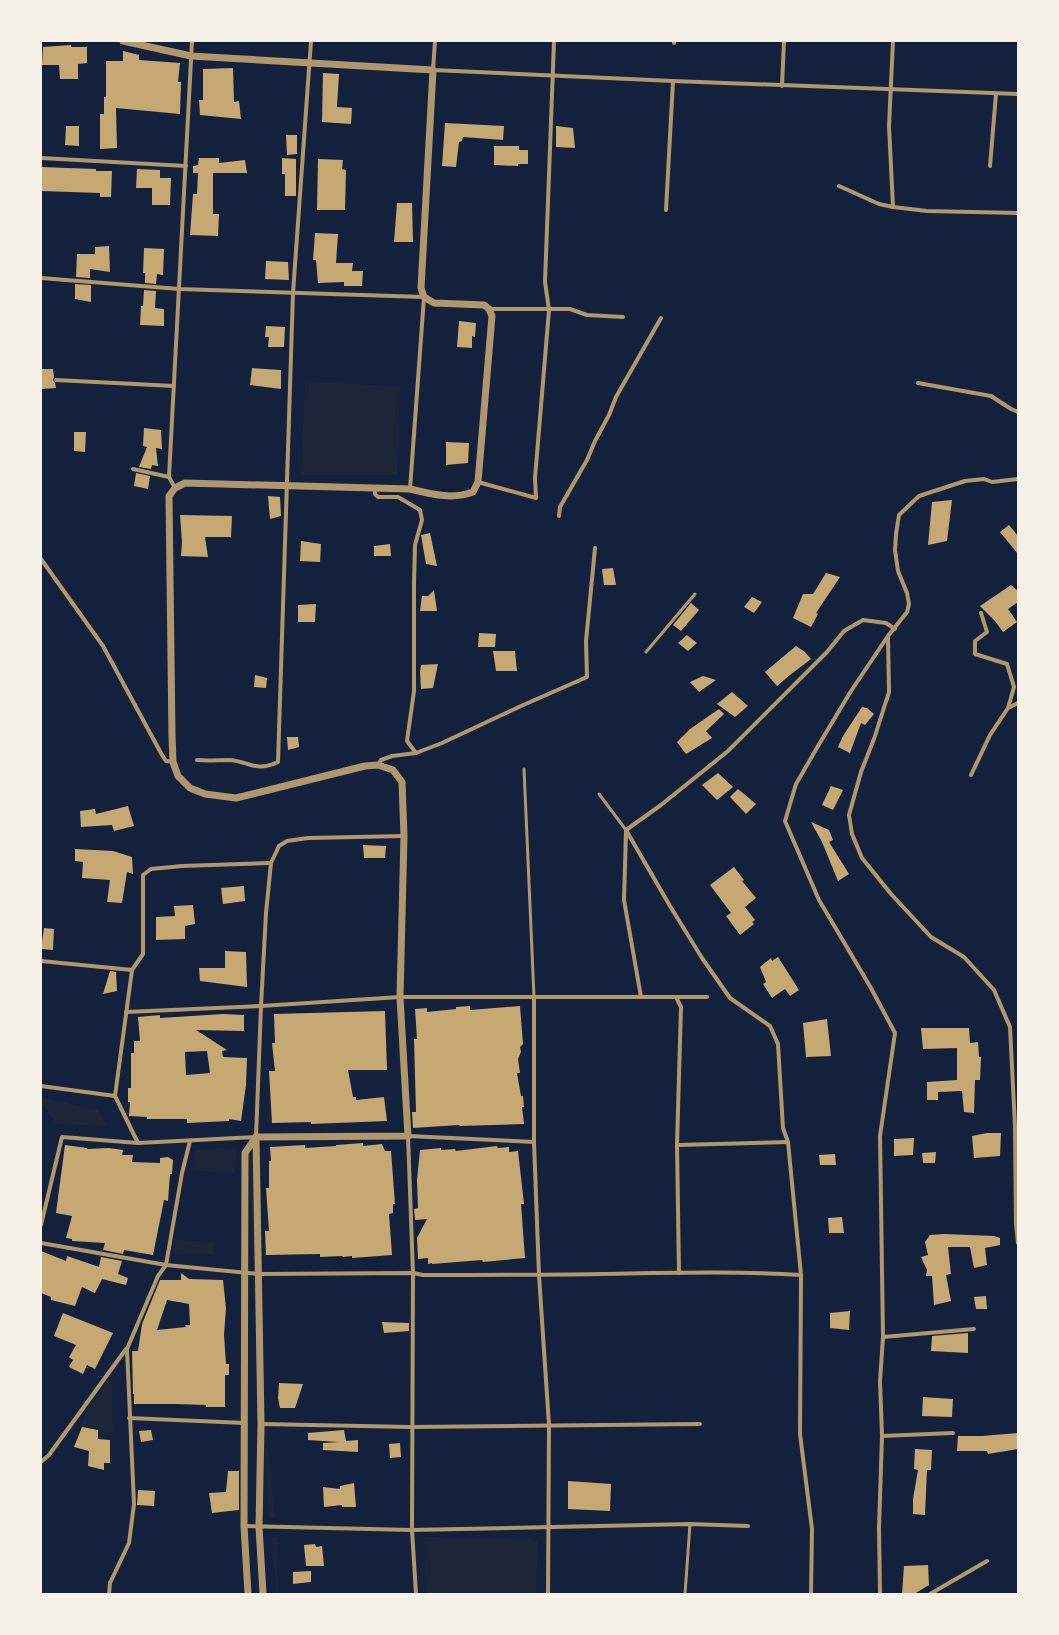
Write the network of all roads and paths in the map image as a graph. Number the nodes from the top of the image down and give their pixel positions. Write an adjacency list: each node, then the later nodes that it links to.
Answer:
1 (123, 41): 8 (street)
2 (192, 41): 8 (street)
3 (311, 41): 9 (street)
4 (435, 41): 10 (street)
5 (554, 41): 11 (street)
6 (784, 41): 13 (street)
7 (894, 41): 14 (street)
8 (191, 56): 9 (street); 18 (street)
9 (310, 63): 10 (street); 26 (street)
10 (433, 70): 11 (street); 27 (street)
11 (552, 75): 12 (street); 29 (street)
12 (673, 81): 13 (street); 22 (street)
13 (782, 86): 14 (street)
14 (892, 88): 15 (street); 21 (street)
15 (996, 94): 16 (street); 19 (street)
16 (1018, 94)
17 (41, 158): 18 (street)
18 (186, 166): 25 (street)
19 (990, 166)
20 (839, 186): 21 (street)
21 (893, 207): 23 (street)
22 (666, 210)
23 (1018, 213)
24 (41, 278): 25 (street)
25 (179, 289): 26 (street); 34 (street)
26 (293, 293): 27 (street); 40 (street)
27 (424, 297): 28 (street); 43 (street)
28 (490, 309): 29 (street); 39 (street)
29 (549, 310): 30 (street); 39 (street)
30 (623, 317)
31 (661, 318): 44 (street)
32 (56, 380): 34 (street)
33 (918, 383): 35 (street)
34 (174, 386): 37 (street)
35 (1018, 412)
36 (133, 468): 37 (street)
37 (168, 477): 41 (street)
38 (1018, 479): 49 (street)
39 (478, 482): 43 (street)
40 (286, 485): 41 (street); 42 (street); 55 (street)
41 (174, 488): 56 (street)
42 (375, 488): 43 (street); 54 (street)
43 (410, 489)
44 (559, 516)
45 (595, 548): 54 (street)
46 (41, 559): 56 (street)
47 (695, 594): 51 (lane)
48 (981, 613): 53 (street)
49 (895, 629): 50 (street); 61 (street)
50 (888, 636): 84 (street); 93 (street)
51 (646, 652)
52 (1018, 703): 53 (street)
53 (1008, 708): 59 (street)
54 (416, 753): 57 (street)
55 (197, 760)
56 (173, 762): 57 (street)
57 (378, 765): 62 (street)
58 (524, 769): 67 (lane)
59 (972, 775)
60 (598, 794): 61 (lane)
61 (626, 830): 68 (street); 79 (street)
62 (404, 836): 63 (street); 66 (street)
63 (272, 863): 65 (street); 71 (street)
64 (41, 961): 65 (street)
65 (132, 970): 72 (street)
66 (400, 997): 67 (street); 71 (street); 75 (street)
67 (534, 997): 68 (street); 78 (street)
68 (641, 997): 69 (street)
69 (676, 997): 70 (street); 81 (street)
70 (707, 997)
71 (261, 1006): 72 (street); 76 (street)
72 (126, 1012): 74 (street)
73 (41, 1086): 74 (street)
74 (115, 1096): 80 (street)
75 (408, 1136): 76 (street); 78 (street); 87 (street)
76 (256, 1138): 77 (street); 86 (street); 89 (street)
77 (190, 1141): 80 (street); 85 (street)
78 (534, 1142): 90 (street)
79 (788, 1142): 81 (street); 91 (street)
80 (138, 1143): 82 (street)
81 (677, 1145): 88 (street)
82 (41, 1225)
83 (41, 1243): 85 (street)
84 (1018, 1243)
85 (166, 1265): 86 (street); 94 (street)
86 (244, 1272): 89 (street); 96 (street)
87 (413, 1273): 89 (street); 90 (street); 100 (street)
88 (679, 1273): 90 (street); 91 (street)
89 (259, 1274): 97 (street)
90 (539, 1275): 99 (street)
91 (801, 1275): 117 (street)
92 (974, 1329): 93 (street)
93 (883, 1337): 102 (street)
94 (127, 1349): 95 (street); 103 (street)
95 (129, 1418): 96 (street); 111 (street)
96 (245, 1423): 105 (street)
97 (261, 1424): 100 (street); 108 (street)
98 (700, 1424): 99 (street)
99 (549, 1425): 100 (street); 106 (street)
100 (411, 1427): 109 (street)
101 (953, 1433): 102 (street)
102 (882, 1436): 118 (street)
103 (41, 1462)
104 (690, 1524): 106 (street); 107 (street); 116 (lane)
105 (244, 1526): 108 (street); 112 (street)
106 (549, 1526): 109 (street); 115 (street)
107 (748, 1526)
108 (259, 1527): 109 (street); 113 (street)
109 (412, 1530): 114 (street)
110 (987, 1561): 119 (street)
111 (109, 1594)
112 (248, 1594)
113 (263, 1594)
114 (416, 1594)
115 (548, 1594)
116 (685, 1594)
117 (811, 1594)
118 (880, 1594)
119 (930, 1594)

